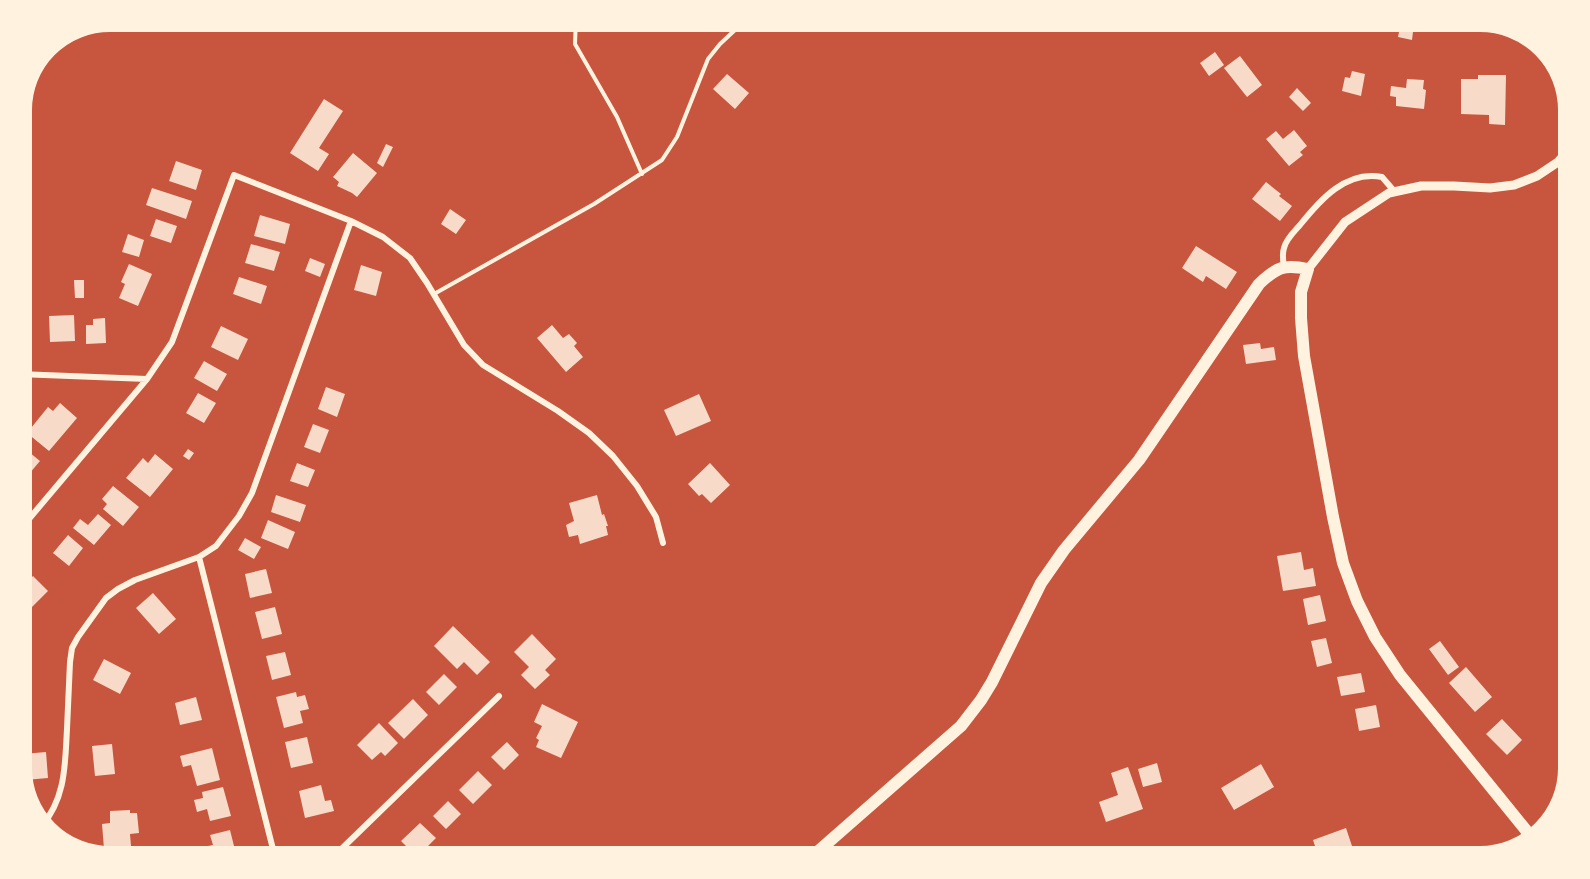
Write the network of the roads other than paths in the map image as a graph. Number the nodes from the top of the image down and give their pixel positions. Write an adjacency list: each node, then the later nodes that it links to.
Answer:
1 (576, 29): 4 (lane)
2 (736, 29): 4 (lane)
3 (1561, 158): 5 (street)
4 (642, 174): 9 (lane)
5 (1395, 192): 7 (street); 8 (street)
6 (351, 221): 9 (street); 11 (street); 14 (street)
7 (1284, 267): 8 (main road); 20 (main road)
8 (1308, 269): 17 (main road)
9 (434, 294): 13 (street)
10 (29, 374): 11 (street)
11 (147, 379): 12 (street)
12 (29, 519)
13 (663, 543)
14 (199, 558): 16 (street); 18 (street)
15 (498, 696): 19 (street)
16 (47, 820)
17 (1529, 834)
18 (273, 850)
19 (340, 850)
20 (820, 850)

